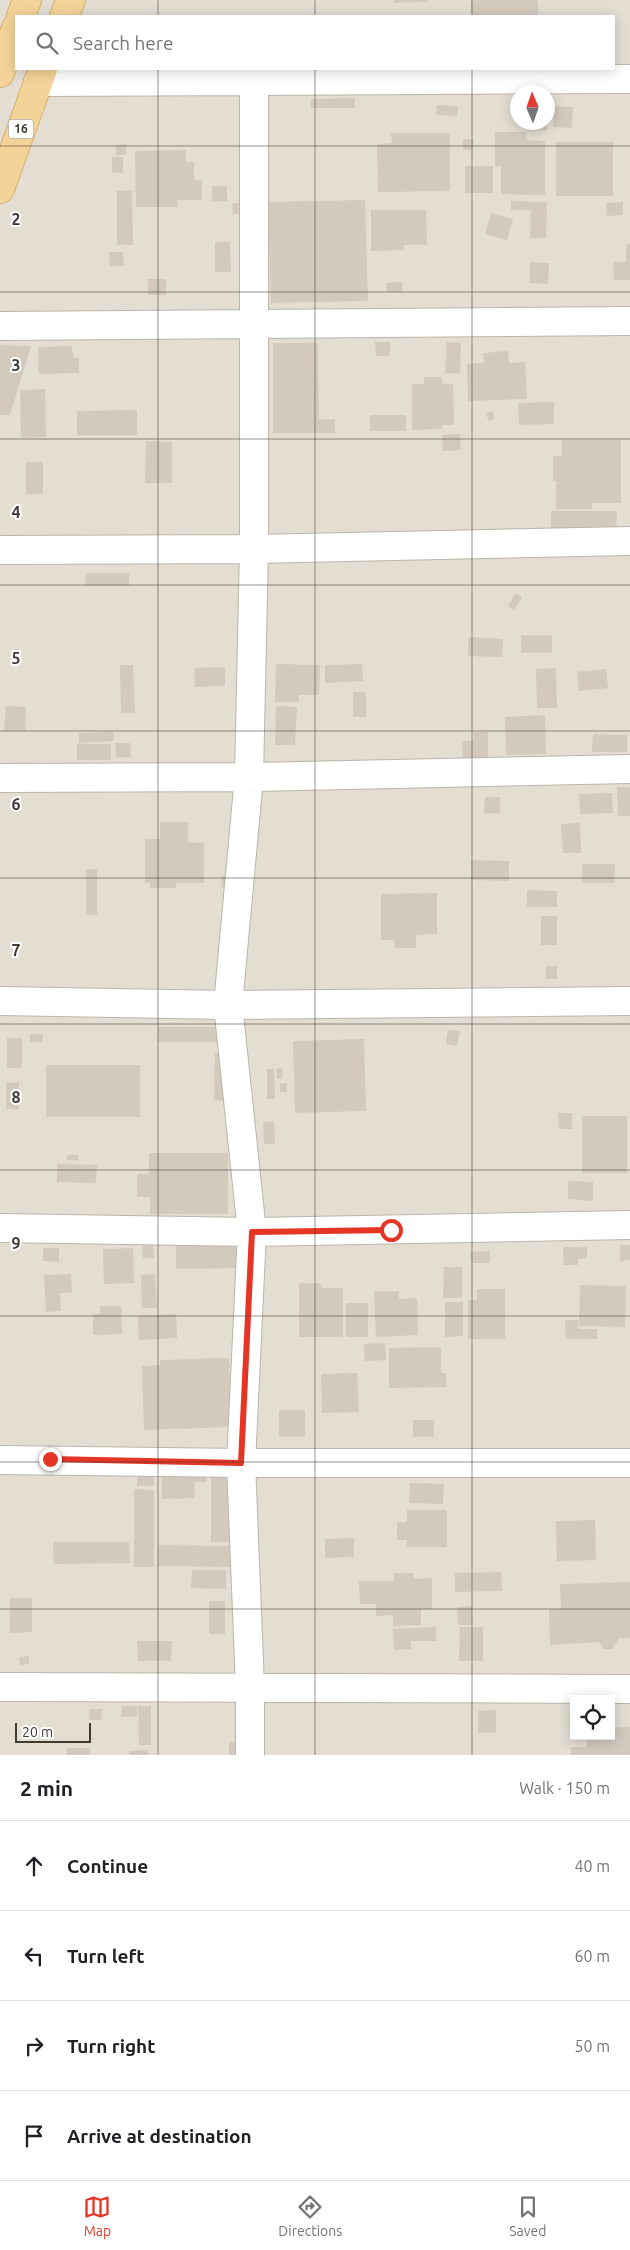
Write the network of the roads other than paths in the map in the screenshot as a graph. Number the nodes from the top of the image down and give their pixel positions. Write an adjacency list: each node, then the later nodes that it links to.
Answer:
1 (27, 0): 3 (main road)
2 (71, 0): 4 (main road)
3 (21, 15)
4 (64, 15)
5 (15, 31): 6 (main road)
6 (0, 73)
7 (40, 75): 9 (street); 10 (main road, 16)
8 (630, 79): 9 (street)
9 (254, 83): 12 (street)
10 (0, 189)
11 (630, 321): 12 (street)
12 (253, 325): 13 (street); 15 (street)
13 (0, 326)
14 (630, 541): 15 (street)
15 (254, 549): 16 (street); 18 (street)
16 (0, 550)
17 (630, 769): 18 (street)
18 (249, 777): 19 (street); 22 (street)
19 (0, 778)
20 (0, 1001): 22 (street)
21 (630, 1001): 22 (street)
22 (228, 1005): 25 (street)
23 (630, 1225): 25 (street)
24 (0, 1228): 25 (street)
25 (252, 1232): 27 (street)
26 (0, 1460): 27 (street)
27 (241, 1463): 28 (street); 30 (street)
28 (630, 1463)
29 (0, 1687): 30 (street)
30 (250, 1687): 31 (street); 32 (street)
31 (630, 1690)
32 (250, 1755)

